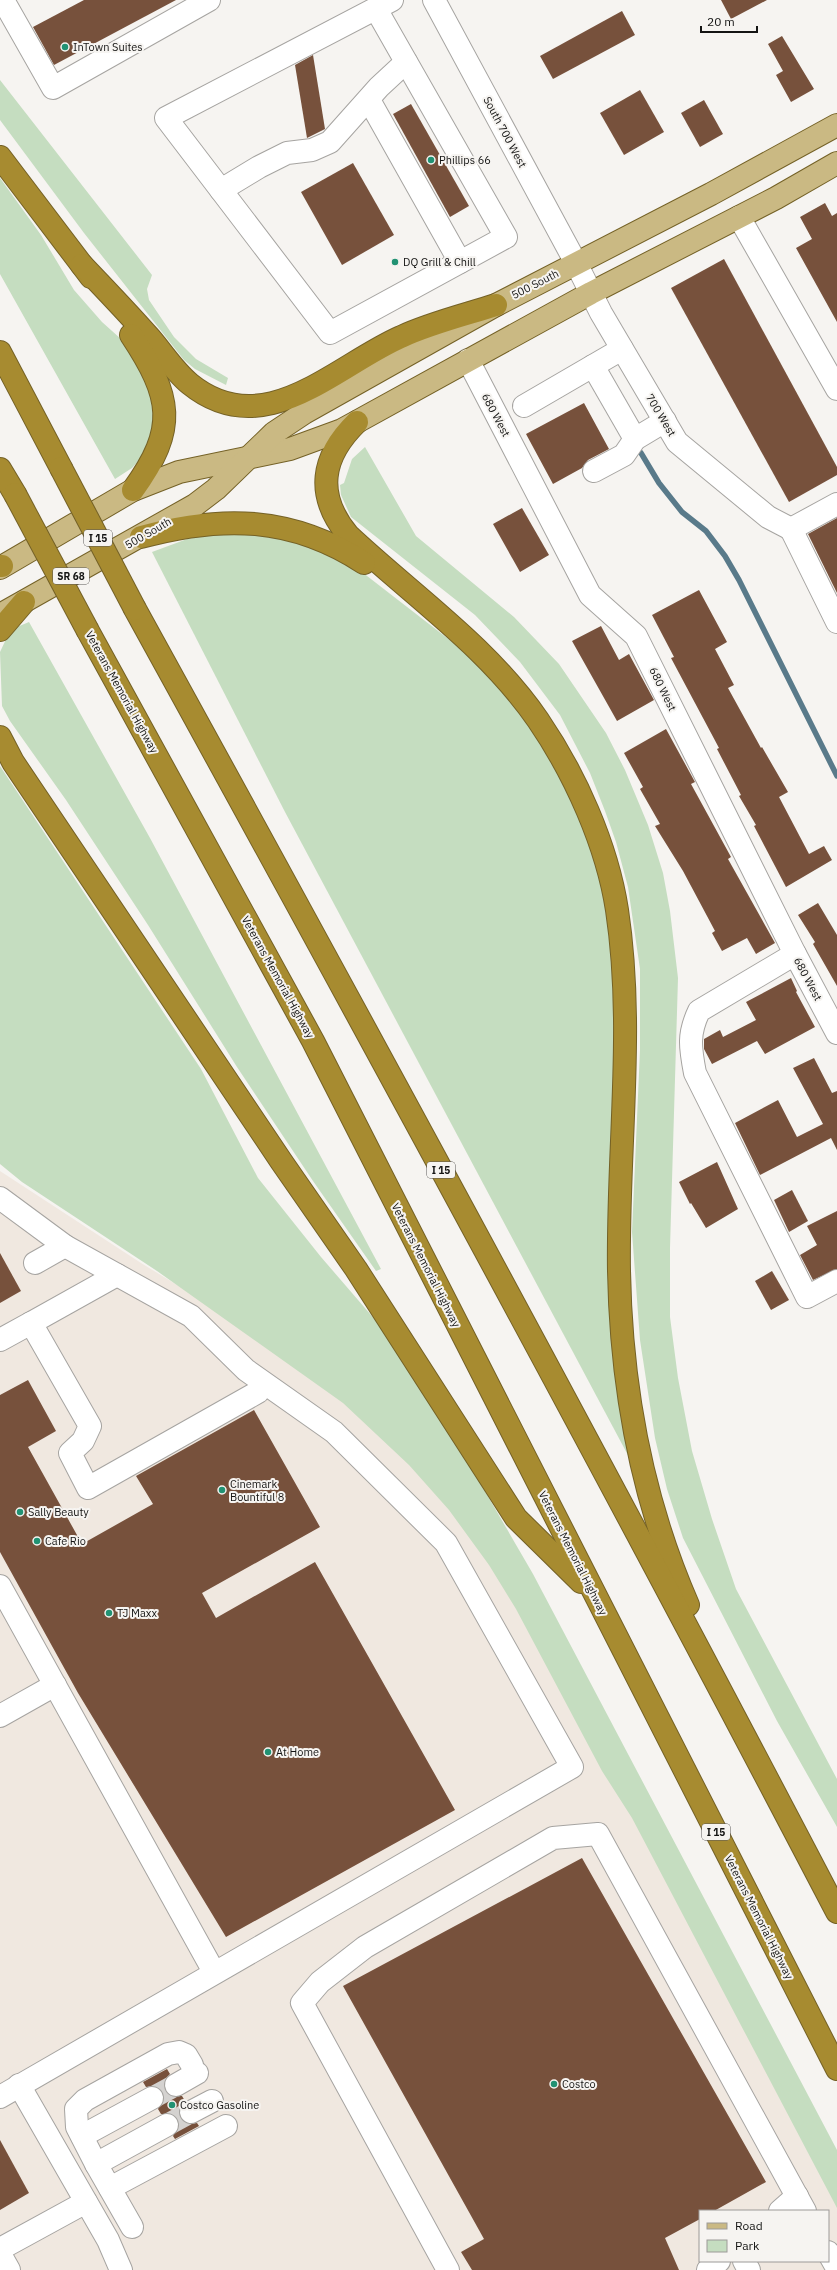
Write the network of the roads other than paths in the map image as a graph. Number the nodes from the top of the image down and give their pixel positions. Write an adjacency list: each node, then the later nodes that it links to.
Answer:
1 (4, 0): 2 (street)
2 (209, 0)
3 (434, 0): 13 (street, South 700 West)
4 (384, 4): 5 (street); 10 (street)
5 (406, 62): 6 (street); 12 (street)
6 (369, 100): 10 (street); 12 (street)
7 (837, 125): 13 (main road, 500 South / SR 68)
8 (0, 157): 14 (highway)
9 (837, 163): 11 (main road, 500 South / SR 68)
10 (221, 190): 12 (street)
11 (740, 217): 15 (main road, 500 South / SR 68); 21 (street)
12 (460, 262)
13 (576, 263): 15 (street, 700 West); 16 (main road, 500 South / SR 68)
14 (82, 265): 16 (highway); 29 (highway)
15 (591, 293): 17 (street, 700 West); 19 (main road, 500 South / SR 68)
16 (496, 305): 26 (main road, 500 South / SR 68)
17 (622, 349): 20 (street); 24 (street, 700 West)
18 (0, 352): 55 (highway, I 15, bridge)
19 (468, 360): 23 (main road, 500 South / SR 68); 41 (street, 680 West)
20 (593, 366): 22 (street); 25 (street)
21 (837, 389)
22 (524, 406)
23 (357, 422): 26 (main road, 500 South / SR 68); 34 (highway)
24 (665, 422): 25 (street); 31 (street, 700 West)
25 (635, 439): 28 (street)
26 (243, 460): 29 (main road, 500 South / SR 68); 32 (main road, 500 South / SR 68)
27 (0, 469): 52 (highway, Veterans Memorial Highway / I 15, bridge)
28 (594, 471)
29 (133, 490): 33 (main road, 500 South / SR 68)
30 (837, 504): 31 (street)
31 (791, 529): 37 (street)
32 (141, 537): 34 (highway); 35 (main road, 500 South / SR 68)
33 (1, 566)
34 (421, 599): 55 (highway)
35 (24, 602): 36 (main road, 500 South / SR 68); 38 (highway)
36 (0, 614)
37 (837, 622)
38 (0, 630)
39 (0, 737): 40 (highway)
40 (7, 755): 52 (highway)
41 (795, 954): 42 (street, 680 West); 47 (street)
42 (837, 1033)
43 (0, 1198): 44 (street)
44 (65, 1246): 45 (street); 46 (street)
45 (35, 1263)
46 (117, 1275): 48 (street); 57 (street)
47 (837, 1281)
48 (31, 1323): 49 (street); 50 (street)
49 (0, 1340)
50 (258, 1392)
51 (0, 1586): 53 (street)
52 (594, 1595): 58 (highway, Veterans Memorial Highway / I 15)
53 (55, 1685): 54 (street); 57 (street)
54 (0, 1716)
55 (743, 1732): 56 (highway, I 15)
56 (837, 1912)
57 (214, 1972): 59 (street)
58 (837, 2069)
59 (19, 2085): 61 (street); 70 (street)
60 (176, 2085): 67 (street)
61 (0, 2097)
62 (152, 2098): 67 (street)
63 (212, 2101): 64 (street)
64 (191, 2112)
65 (167, 2125): 68 (street)
66 (226, 2126): 69 (street)
67 (82, 2136): 68 (street)
68 (96, 2164): 69 (street)
69 (110, 2188): 73 (street)
70 (86, 2202): 74 (street); 80 (street)
71 (801, 2204): 72 (street); 81 (street)
72 (783, 2210)
73 (132, 2227)
74 (0, 2249)
75 (0, 2254): 79 (street)
76 (829, 2254): 78 (street)
77 (718, 2262): 82 (street)
78 (837, 2268)
79 (9, 2270)
80 (121, 2270)
81 (448, 2270)
82 (708, 2270)

